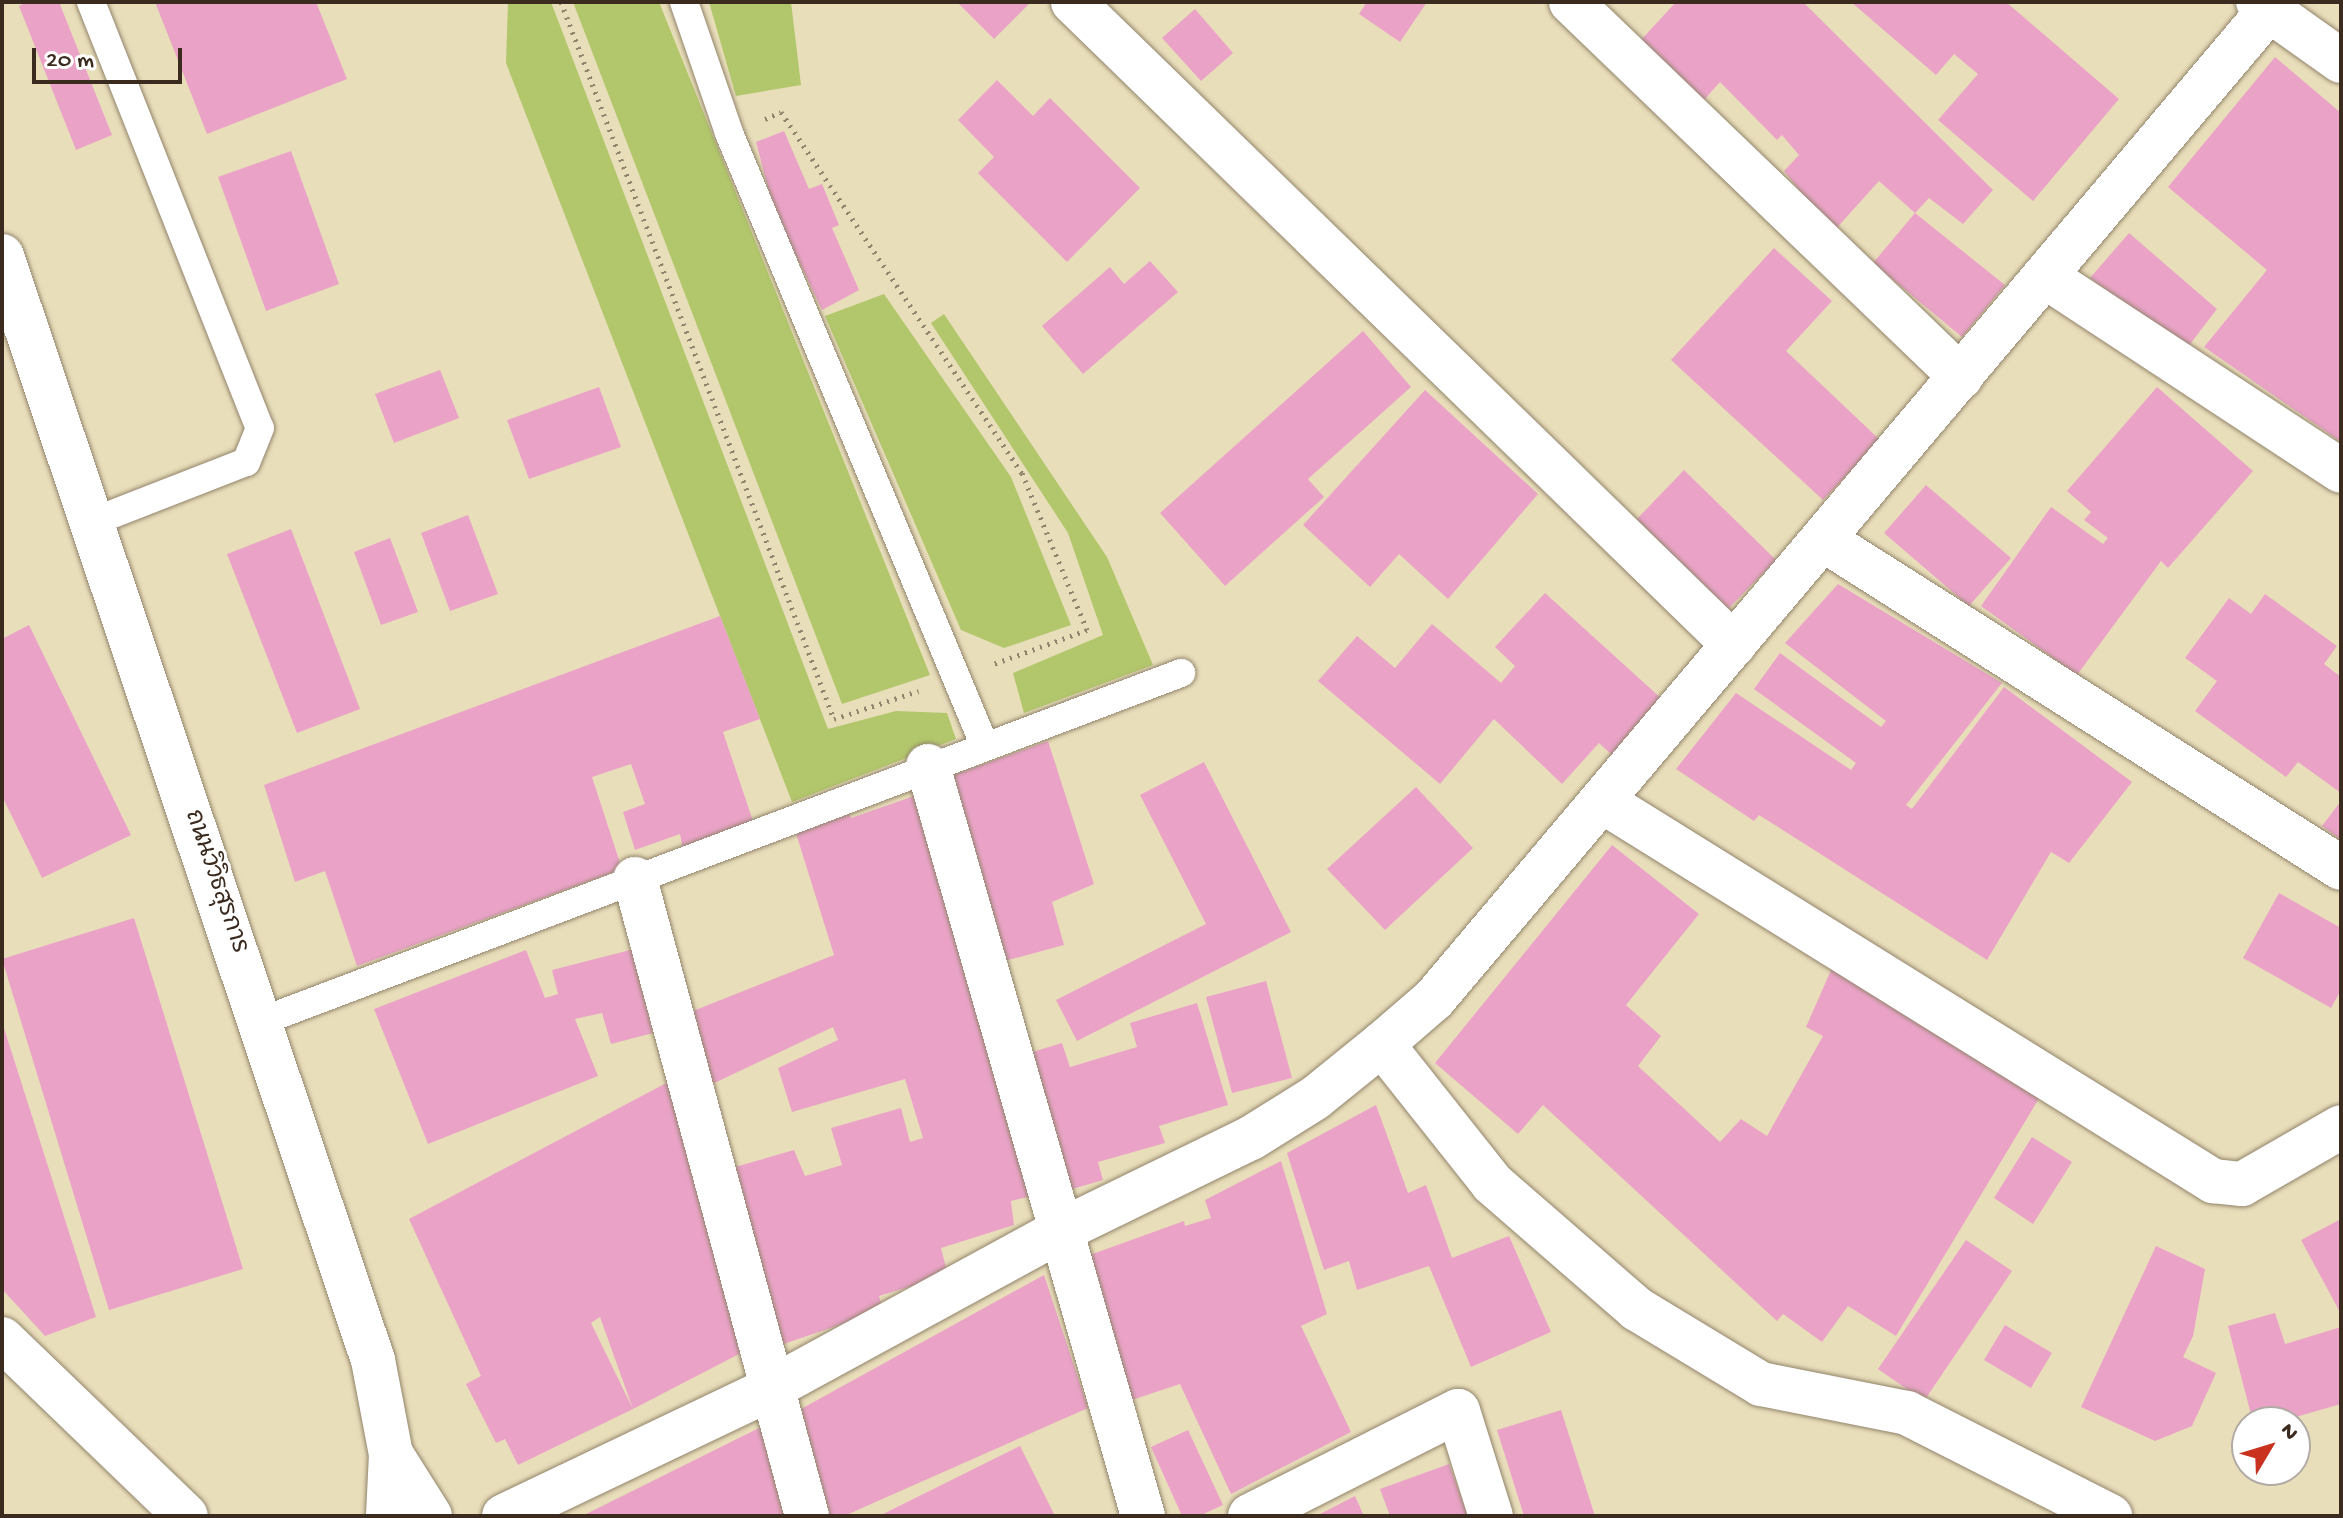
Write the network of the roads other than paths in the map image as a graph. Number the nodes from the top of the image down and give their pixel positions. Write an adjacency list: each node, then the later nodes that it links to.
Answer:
1 (91, 2): 11 (lane)
2 (684, 2): 15 (lane)
3 (1073, 2): 13 (street)
4 (1571, 2): 9 (street)
5 (2268, 5): 6 (street); 8 (street)
6 (2341, 61)
7 (2, 256): 11 (street, ถนนวิวิธสุรการ)
8 (2046, 277): 9 (street); 10 (street)
9 (1961, 377): 12 (street)
10 (2341, 471)
11 (92, 522): 20 (street, ถนนวิวิธสุรการ)
12 (1824, 540): 13 (street); 18 (street)
13 (1734, 645): 17 (street)
14 (1181, 673): 15 (lane)
15 (984, 744): 16 (lane)
16 (928, 766): 19 (lane); 23 (street)
17 (1602, 801): 21 (street); 22 (street)
18 (2341, 868)
19 (635, 879): 20 (lane); 25 (street)
20 (262, 1021): 26 (street, ถนนวิวิธสุรการ)
21 (1382, 1044): 23 (street); 35 (street)
22 (2341, 1127)
23 (1062, 1230): 25 (street); 32 (street)
24 (2, 1339): 27 (street)
25 (770, 1389): 30 (street); 31 (street)
26 (391, 1454): 28 (street, ถนนวิวิธสุรการ); 29 (street)
27 (186, 1516)
28 (388, 1516)
29 (430, 1516)
30 (504, 1516)
31 (807, 1516)
32 (1143, 1516)
33 (1250, 1516): 34 (street)
34 (1491, 1516)
35 (2110, 1516)

